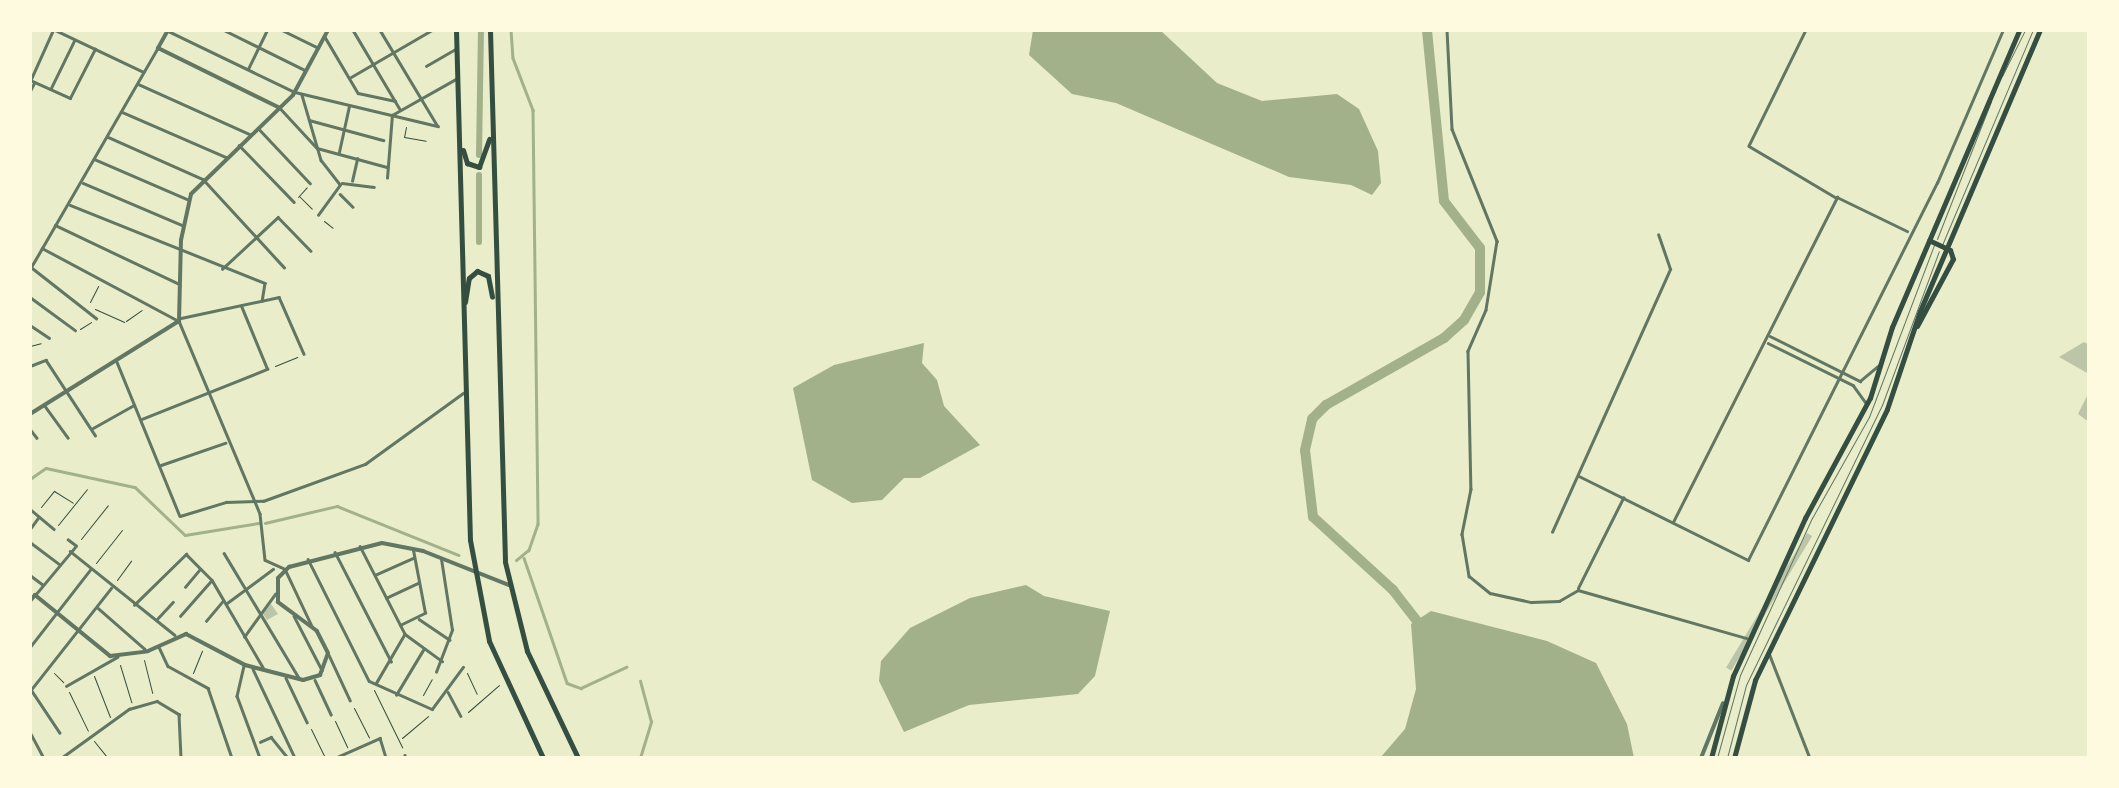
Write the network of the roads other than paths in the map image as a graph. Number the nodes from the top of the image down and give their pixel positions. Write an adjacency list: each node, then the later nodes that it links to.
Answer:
1 (54, 30): 17 (street); 31 (street)
2 (168, 30): 19 (street); 26 (street)
3 (224, 30): 18 (street)
4 (267, 30): 18 (street)
5 (282, 30): 20 (street)
6 (352, 30): 24 (street)
7 (380, 30): 23 (street)
8 (432, 30): 23 (street)
9 (456, 30): 21 (main road)
10 (490, 30): 44 (main road)
11 (1446, 30): 151 (street)
12 (1806, 30): 66 (street)
13 (2003, 30): 74 (street)
14 (2022, 30): 77 (main road)
15 (2036, 30): 77 (main road)
16 (326, 33): 20 (street); 29 (street)
17 (74, 39): 22 (street); 33 (street)
18 (258, 47): 26 (street); 27 (street)
19 (158, 48): 28 (street); 39 (street)
20 (318, 48): 27 (street)
21 (456, 48): 25 (street); 30 (main road)
22 (95, 49): 28 (street); 33 (street)
23 (394, 52): 24 (street); 36 (street)
24 (373, 64): 29 (street); 37 (street)
25 (426, 66)
26 (248, 69): 35 (street)
27 (307, 71): 35 (street)
28 (144, 72): 32 (street)
29 (349, 78): 37 (street)
30 (458, 78): 36 (street); 45 (main road)
31 (32, 80): 33 (street); 34 (street)
32 (138, 84): 41 (street); 48 (street)
33 (50, 89)
34 (30, 92)
35 (298, 92): 38 (street); 39 (street); 43 (street)
36 (422, 99): 40 (street); 42 (street)
37 (395, 100): 40 (street)
38 (349, 104): 42 (street); 47 (street)
39 (280, 108): 46 (street); 52 (street)
40 (401, 110): 42 (street)
41 (121, 112): 49 (street); 54 (street)
42 (392, 115): 50 (street)
43 (308, 120): 47 (street); 52 (street)
44 (491, 121): 45 (main road); 92 (main road)
45 (459, 122): 90 (main road)
46 (258, 128): 48 (street); 62 (street)
47 (344, 130): 50 (street); 53 (street)
48 (250, 134): 51 (street)
49 (107, 136): 55 (street); 59 (street)
50 (385, 140): 57 (street)
51 (239, 145): 54 (street); 68 (street)
52 (316, 148): 53 (street); 63 (street)
53 (339, 154): 56 (street)
54 (226, 158): 59 (street)
55 (94, 159): 60 (street); 67 (street)
56 (356, 159): 57 (street); 61 (street)
57 (388, 168): 58 (street)
58 (386, 178)
59 (202, 179): 67 (street); 75 (street)
60 (80, 182): 69 (street); 73 (street)
61 (352, 182): 63 (street); 64 (street)
62 (310, 183)
63 (340, 184): 65 (street)
64 (374, 187)
65 (339, 193): 70 (street); 71 (street)
66 (1836, 197): 74 (street); 94 (street)
67 (189, 200): 73 (street)
68 (294, 202)
69 (68, 204): 72 (street); 79 (street)
70 (353, 207)
71 (318, 215)
72 (55, 225): 78 (street); 84 (street)
73 (183, 225): 79 (street)
74 (1908, 232): 101 (street)
75 (258, 236): 80 (street); 81 (street); 83 (street)
76 (1658, 236): 118 (street)
77 (1938, 244): 98 (main road); 180 (main road); 218 (lane); 219 (lane)
78 (42, 248): 82 (street); 89 (street)
79 (180, 251): 83 (street); 84 (street)
80 (310, 251)
81 (284, 267)
82 (31, 268): 88 (street)
83 (222, 269): 86 (street)
84 (180, 285): 89 (street)
85 (30, 297): 93 (street)
86 (262, 301): 87 (street); 97 (street)
87 (241, 306): 89 (street); 105 (street)
88 (96, 318)
89 (180, 319): 99 (street); 105 (street)
90 (464, 320): 92 (main road); 104 (main road)
91 (30, 325): 95 (street)
92 (496, 325): 148 (main road)
93 (75, 330)
94 (1769, 336): 96 (street); 101 (street)
95 (49, 338)
96 (1766, 342): 102 (street); 123 (street)
97 (304, 354)
98 (1884, 356): 101 (street); 108 (main road)
99 (117, 360): 103 (street); 107 (street)
100 (30, 366): 103 (street)
101 (1840, 372): 102 (street)
102 (1838, 378): 108 (street); 123 (street)
103 (68, 390): 106 (street); 112 (street)
104 (465, 392): 120 (street); 142 (main road)
105 (208, 393): 110 (street); 116 (street)
106 (44, 405): 109 (street); 115 (street)
107 (135, 405): 110 (street); 112 (street)
108 (1867, 405): 174 (main road)
109 (30, 414)
110 (141, 419): 117 (street)
111 (30, 429): 114 (street)
112 (92, 429): 113 (street)
113 (95, 435)
114 (37, 438)
115 (68, 438)
116 (228, 442): 117 (street); 120 (street)
117 (160, 466): 120 (street)
118 (1579, 476): 119 (street); 126 (street)
119 (1623, 498): 123 (street); 151 (street)
120 (253, 502): 139 (street)
121 (30, 509): 122 (street)
122 (38, 515): 124 (street); 125 (street)
123 (1673, 522)
124 (30, 529)
125 (54, 529)
126 (1552, 532)
127 (68, 540): 131 (street)
128 (30, 542): 137 (street)
129 (360, 546): 130 (street); 132 (street); 144 (street)
130 (413, 548): 134 (street); 135 (street)
131 (70, 552): 137 (street); 140 (street)
132 (335, 552): 136 (street); 183 (street)
133 (224, 554): 152 (street)
134 (414, 557): 144 (street); 146 (street)
135 (440, 558): 142 (street); 175 (street)
136 (308, 559): 141 (street); 193 (street)
137 (60, 564): 147 (street)
138 (201, 568): 145 (street); 150 (street); 159 (street)
139 (274, 568): 141 (street); 152 (street)
140 (90, 569): 149 (street); 161 (street)
141 (285, 569): 153 (street); 168 (street)
142 (474, 573): 148 (street); 215 (main road)
143 (30, 575): 147 (street)
144 (374, 575): 155 (street)
145 (212, 580): 158 (street); 162 (street)
146 (419, 582): 155 (street); 165 (street)
147 (43, 585): 154 (street)
148 (509, 585): 216 (main road)
149 (112, 587): 159 (street); 160 (street)
150 (186, 587)
151 (1578, 590): 174 (street)
152 (245, 591): 158 (street); 164 (street)
153 (275, 594): 163 (street); 164 (street)
154 (35, 595): 156 (street); 161 (street)
155 (386, 598): 169 (street)
156 (30, 602)
157 (173, 602): 166 (street)
158 (225, 602): 167 (street); 173 (street)
159 (134, 604): 166 (street)
160 (97, 607): 170 (street); 179 (street)
161 (57, 614): 170 (street); 177 (street)
162 (180, 616)
163 (294, 616): 168 (street); 188 (street)
164 (258, 617): 173 (street); 192 (street)
165 (416, 617): 169 (street); 175 (street)
166 (156, 620): 171 (street)
167 (206, 621)
168 (312, 626): 181 (street)
169 (400, 626): 172 (street)
170 (78, 632): 182 (street); 195 (street)
171 (175, 634): 176 (street); 185 (street)
172 (405, 634): 178 (street); 183 (street)
173 (244, 638): 187 (street)
174 (1750, 639): 199 (main road)
175 (451, 641): 184 (street)
176 (159, 646): 179 (street); 209 (street)
177 (30, 647)
178 (424, 649): 184 (street); 197 (street)
179 (145, 651): 182 (street)
180 (1768, 652): 219 (main road); 220 (street)
181 (328, 653): 188 (street); 198 (street)
182 (118, 657): 194 (street)
183 (391, 661): 193 (street)
184 (442, 661): 189 (street)
185 (248, 666): 187 (street); 205 (street); 212 (street)
186 (463, 667): 196 (street)
187 (265, 672): 190 (street)
188 (322, 672): 191 (street)
189 (436, 672)
190 (286, 678): 192 (street); 202 (street)
191 (314, 678): 192 (street); 200 (street)
192 (299, 680)
193 (376, 683): 197 (street)
194 (66, 686)
195 (31, 687): 204 (street)
196 (447, 691): 197 (street); 201 (street)
197 (396, 696)
198 (350, 700)
199 (1722, 703): 217 (street); 218 (main road)
200 (331, 714)
201 (461, 716)
202 (307, 722)
203 (30, 733): 206 (street)
204 (60, 734)
205 (258, 742): 210 (street); 211 (street)
206 (44, 758)
207 (61, 758): 208 (street)
208 (181, 758)
209 (232, 758)
210 (260, 758)
211 (288, 758)
212 (295, 758)
213 (335, 758): 214 (street)
214 (386, 758)
215 (543, 758)
216 (578, 758)
217 (1702, 758)
218 (1714, 758)
219 (1730, 758)
220 (1810, 758)

